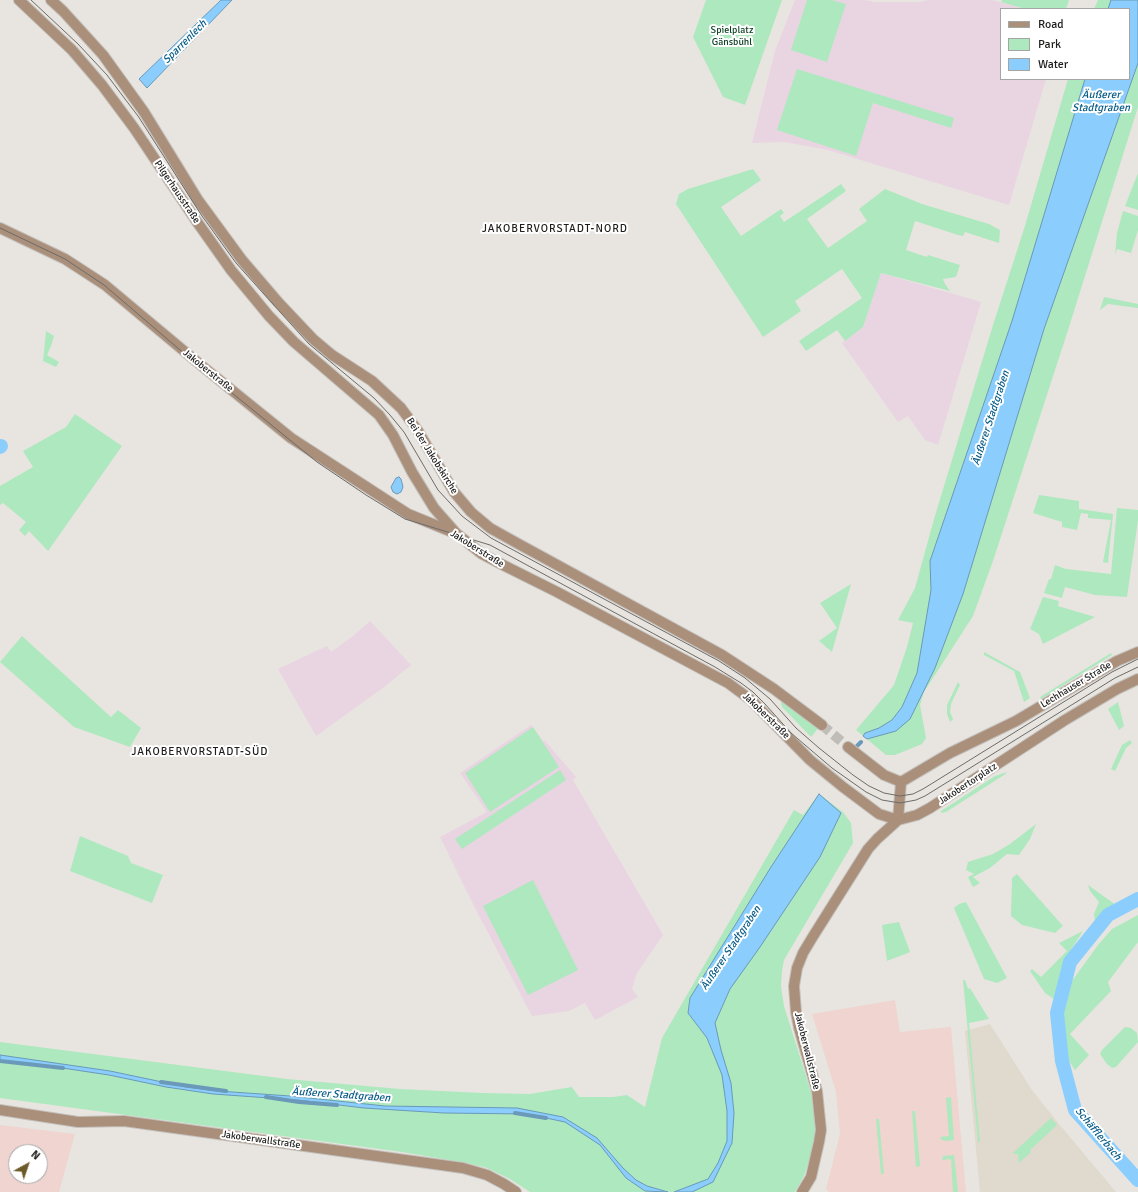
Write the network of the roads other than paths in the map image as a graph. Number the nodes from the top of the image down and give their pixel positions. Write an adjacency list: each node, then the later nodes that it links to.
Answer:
1 (19, 0): 5 (street, Pilgerhausstraße)
2 (51, 0): 4 (street, Pilgerhausstraße)
3 (0, 228): 5 (street, Jakoberstraße)
4 (351, 368): 8 (street, Bei der Jakobskirche)
5 (457, 534): 11 (street, Jakoberstraße)
6 (1138, 652): 10 (street, Lechhauser Straße)
7 (1138, 679): 11 (street, Jakobertorplatz)
8 (822, 726)
9 (848, 747): 10 (street)
10 (901, 782): 11 (street)
11 (898, 820): 14 (street, Jakoberwallstraße)
12 (0, 1110): 13 (street, Jakoberwallstraße)
13 (516, 1192)
14 (802, 1192)

